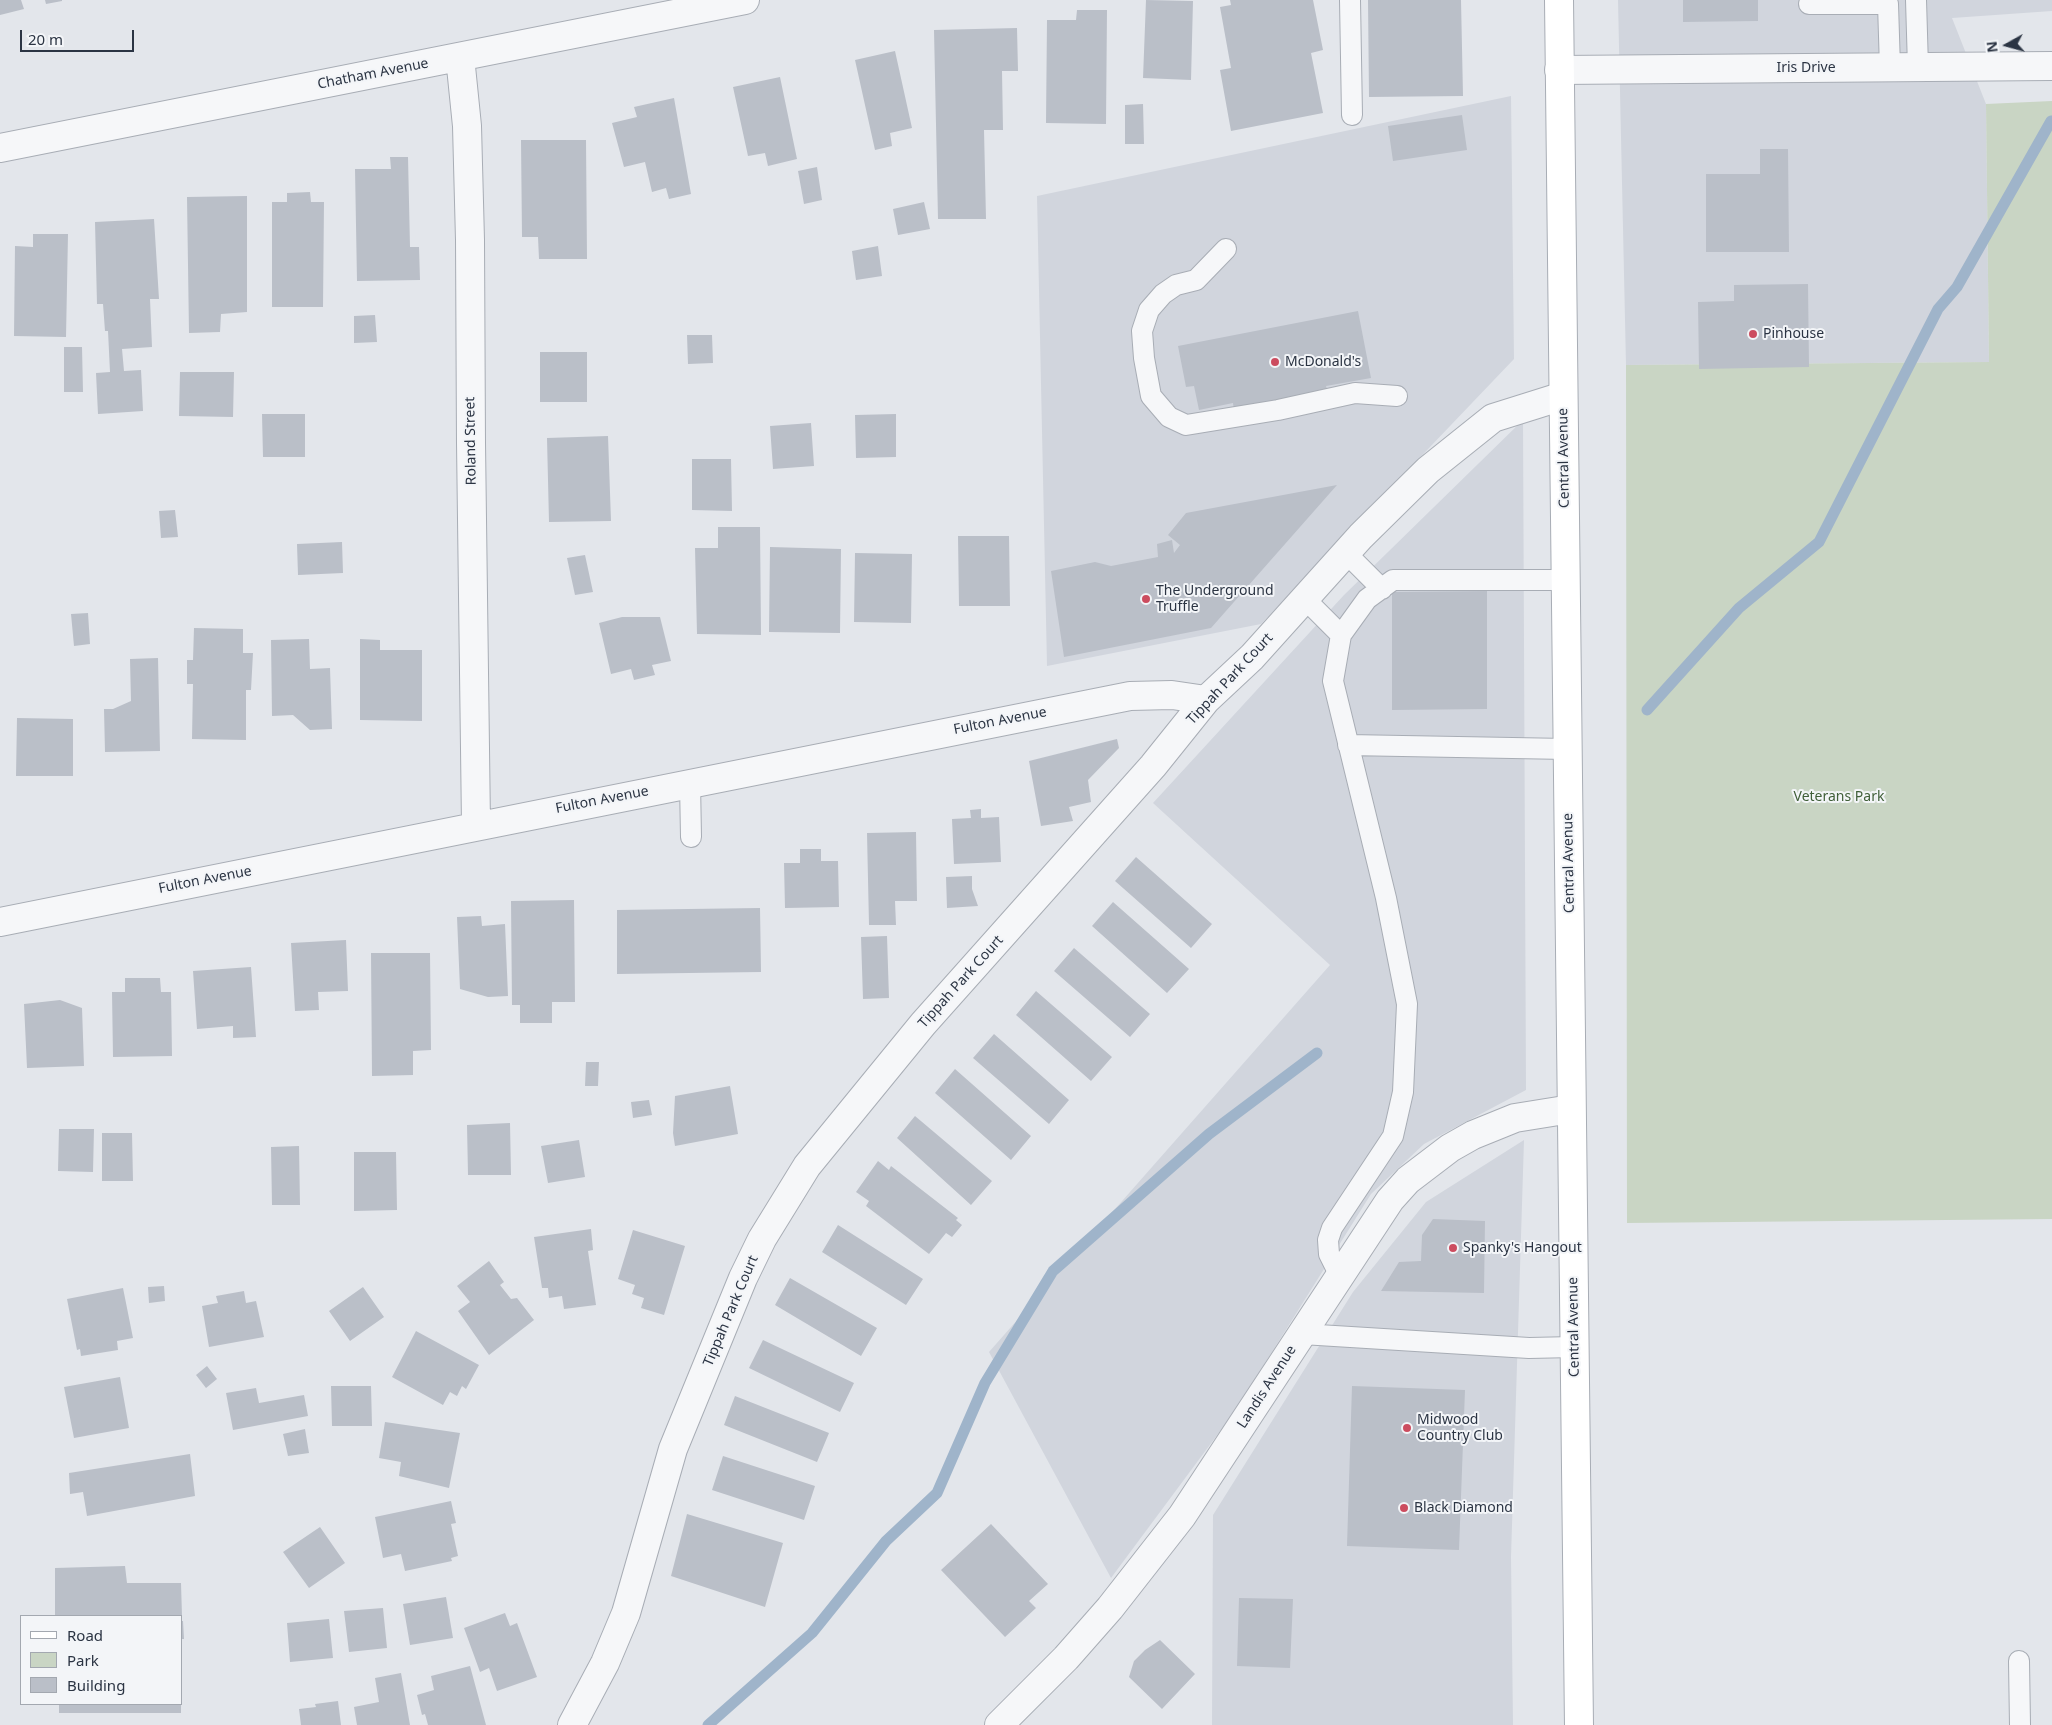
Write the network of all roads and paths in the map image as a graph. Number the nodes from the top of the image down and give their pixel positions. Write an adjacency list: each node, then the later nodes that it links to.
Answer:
1 (745, 0): 6 (street, Chatham Avenue)
2 (1350, 0): 11 (lane)
3 (1559, 0): 10 (main road, Central Avenue)
4 (1916, 0): 8 (lane)
5 (1809, 4): 9 (lane)
6 (460, 57): 12 (street, Chatham Avenue); 25 (street, Roland Street)
7 (2052, 66): 8 (street, Iris Drive)
8 (1918, 67): 9 (street, Iris Drive)
9 (1890, 68): 10 (street, Iris Drive)
10 (1559, 70): 15 (main road, Central Avenue)
11 (1352, 115)
12 (0, 148)
13 (1226, 249): 14 (lane)
14 (1397, 396)
15 (1563, 396): 16 (street, Tippah Park Court); 17 (main road, Central Avenue)
16 (1346, 553): 18 (lane); 19 (street, Tippah Park Court)
17 (1566, 580): 18 (lane); 23 (main road, Central Avenue)
18 (1382, 589): 20 (lane)
19 (1304, 598): 20 (lane); 21 (street, Tippah Park Court)
20 (1341, 635): 22 (lane)
21 (1206, 700): 24 (street, Fulton Avenue); 33 (street, Tippah Park Court)
22 (1348, 745): 23 (lane); 29 (lane)
23 (1567, 749): 28 (main road, Central Avenue)
24 (690, 783): 25 (street, Fulton Avenue); 26 (lane)
25 (476, 825): 27 (street, Fulton Avenue)
26 (690, 837)
27 (0, 922)
28 (1571, 1110): 29 (street, Landis Avenue); 31 (main road, Central Avenue)
29 (1340, 1276): 30 (street, Landis Avenue)
30 (1302, 1334): 31 (lane); 34 (street, Landis Avenue)
31 (1574, 1347): 35 (main road, Central Avenue)
32 (2019, 1661): 36 (lane)
33 (572, 1725)
34 (999, 1725)
35 (1579, 1725)
36 (2020, 1725)

